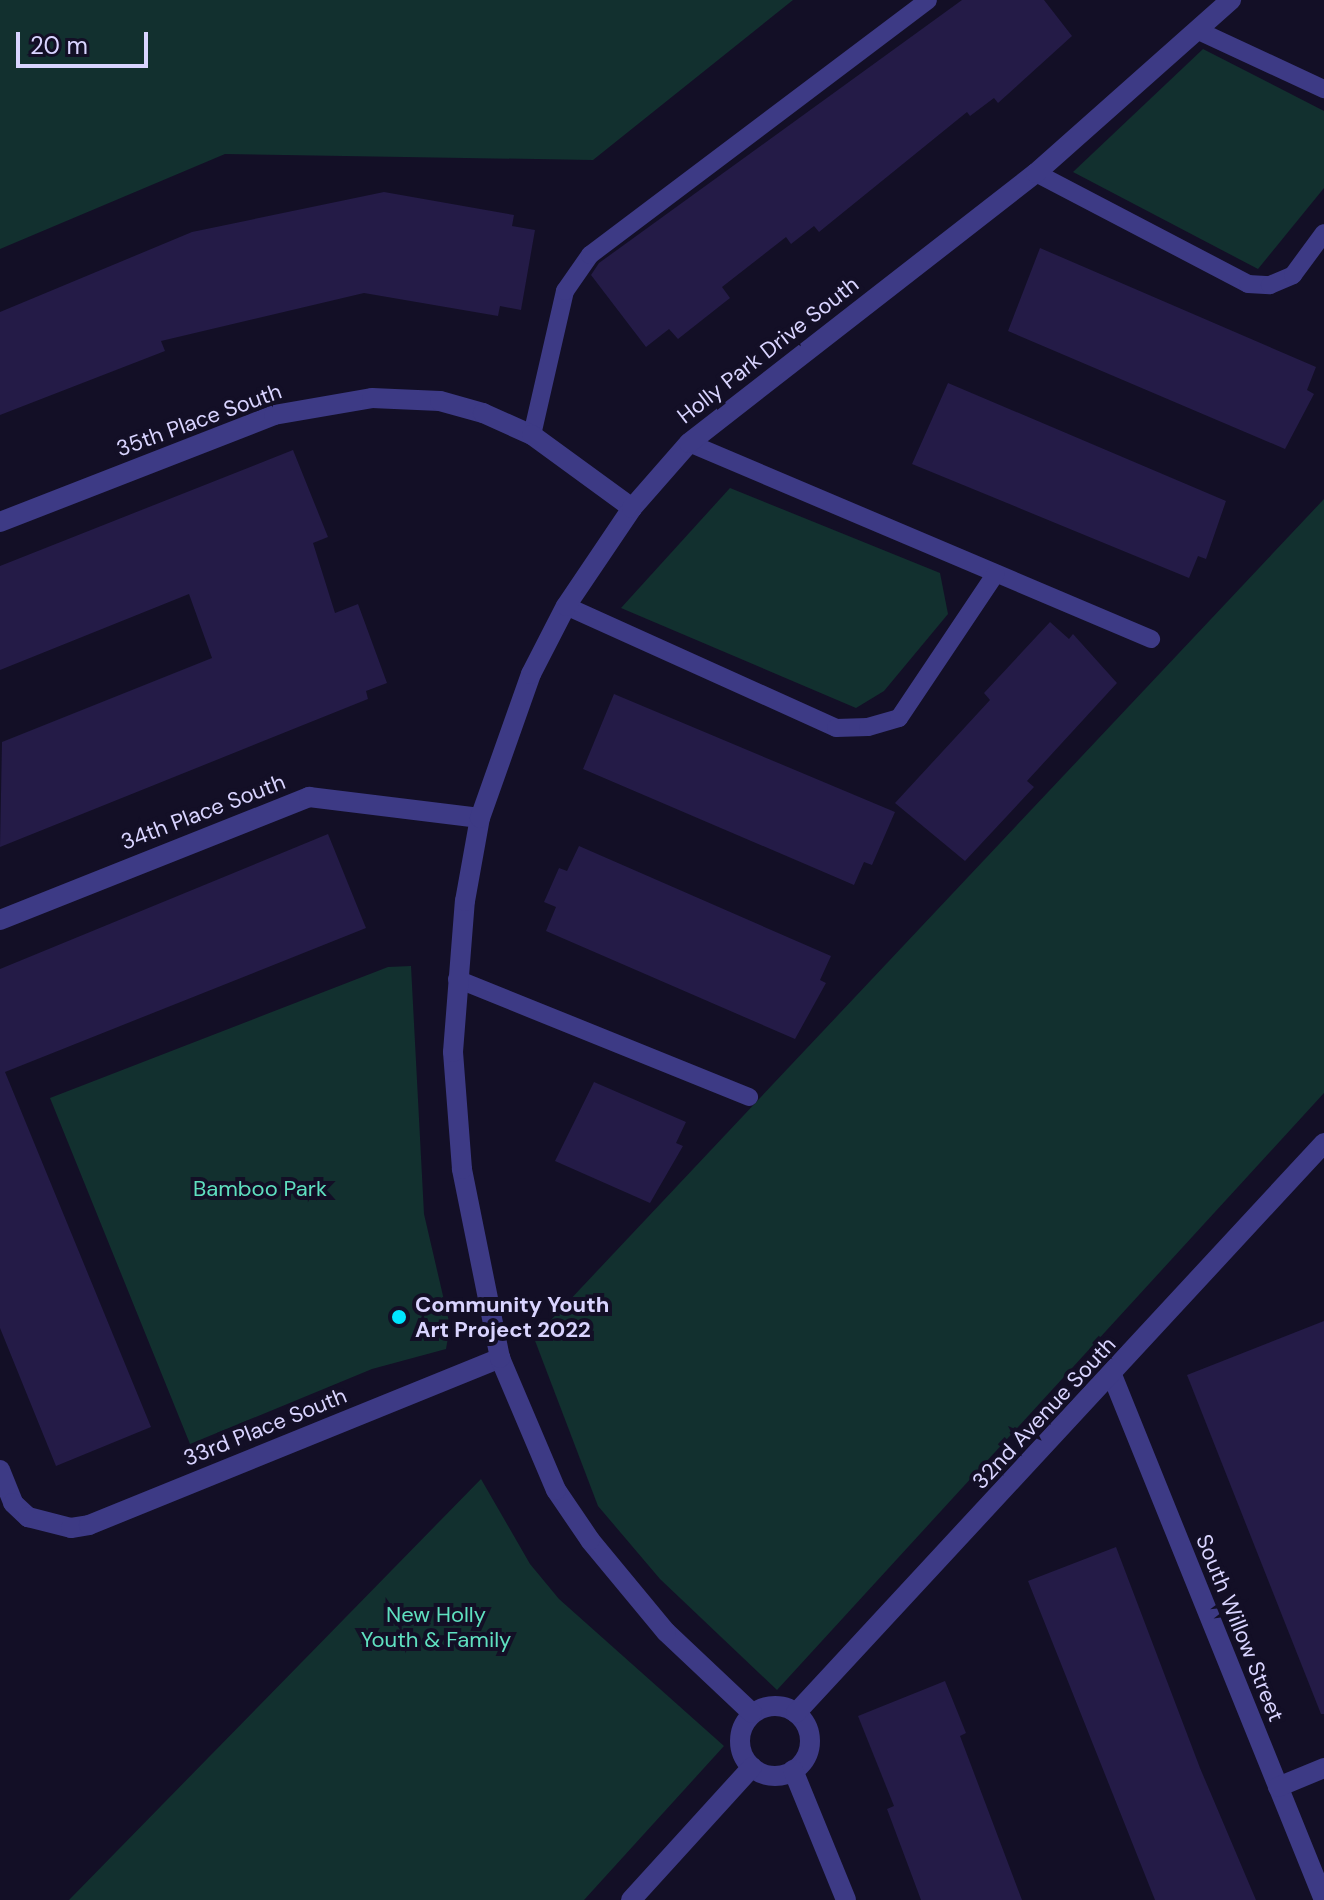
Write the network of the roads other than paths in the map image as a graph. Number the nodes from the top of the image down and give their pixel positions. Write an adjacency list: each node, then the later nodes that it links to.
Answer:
1 (928, 0): 7 (lane)
2 (1231, 0): 3 (street, Holly Park Drive South)
3 (1201, 32): 4 (lane); 5 (street, Holly Park Drive South)
4 (1324, 89)
5 (1036, 173): 6 (lane); 8 (street, Holly Park Drive South)
6 (1324, 233)
7 (532, 435): 9 (street, 35th Place South); 10 (street, 35th Place South)
8 (689, 443): 9 (street, Holly Park Drive South); 11 (lane)
9 (632, 508): 12 (street, Holly Park Drive South)
10 (0, 522)
11 (996, 573): 12 (lane); 13 (lane)
12 (566, 606): 14 (street, Holly Park Drive South)
13 (1151, 639)
14 (480, 818): 15 (street, 34th Place South); 16 (street, Holly Park Drive South)
15 (0, 920)
16 (457, 979): 17 (lane); 19 (street, Holly Park Drive South)
17 (749, 1097)
18 (1324, 1143): 20 (street, 32nd Avenue South)
19 (500, 1358): 21 (street, 33rd Place South); 22 (street, Holly Park Drive South)
20 (1112, 1375): 23 (street, 32nd Avenue South); 27 (street, South Willow Street)
21 (0, 1470)
22 (752, 1713): 23 (street); 24 (street)
23 (796, 1713): 26 (street)
24 (752, 1767): 26 (street); 28 (street)
25 (1324, 1768): 27 (street)
26 (793, 1770): 29 (street)
27 (1278, 1787): 30 (street, South Willow Street)
28 (631, 1900)
29 (846, 1900)
30 (1324, 1900)

